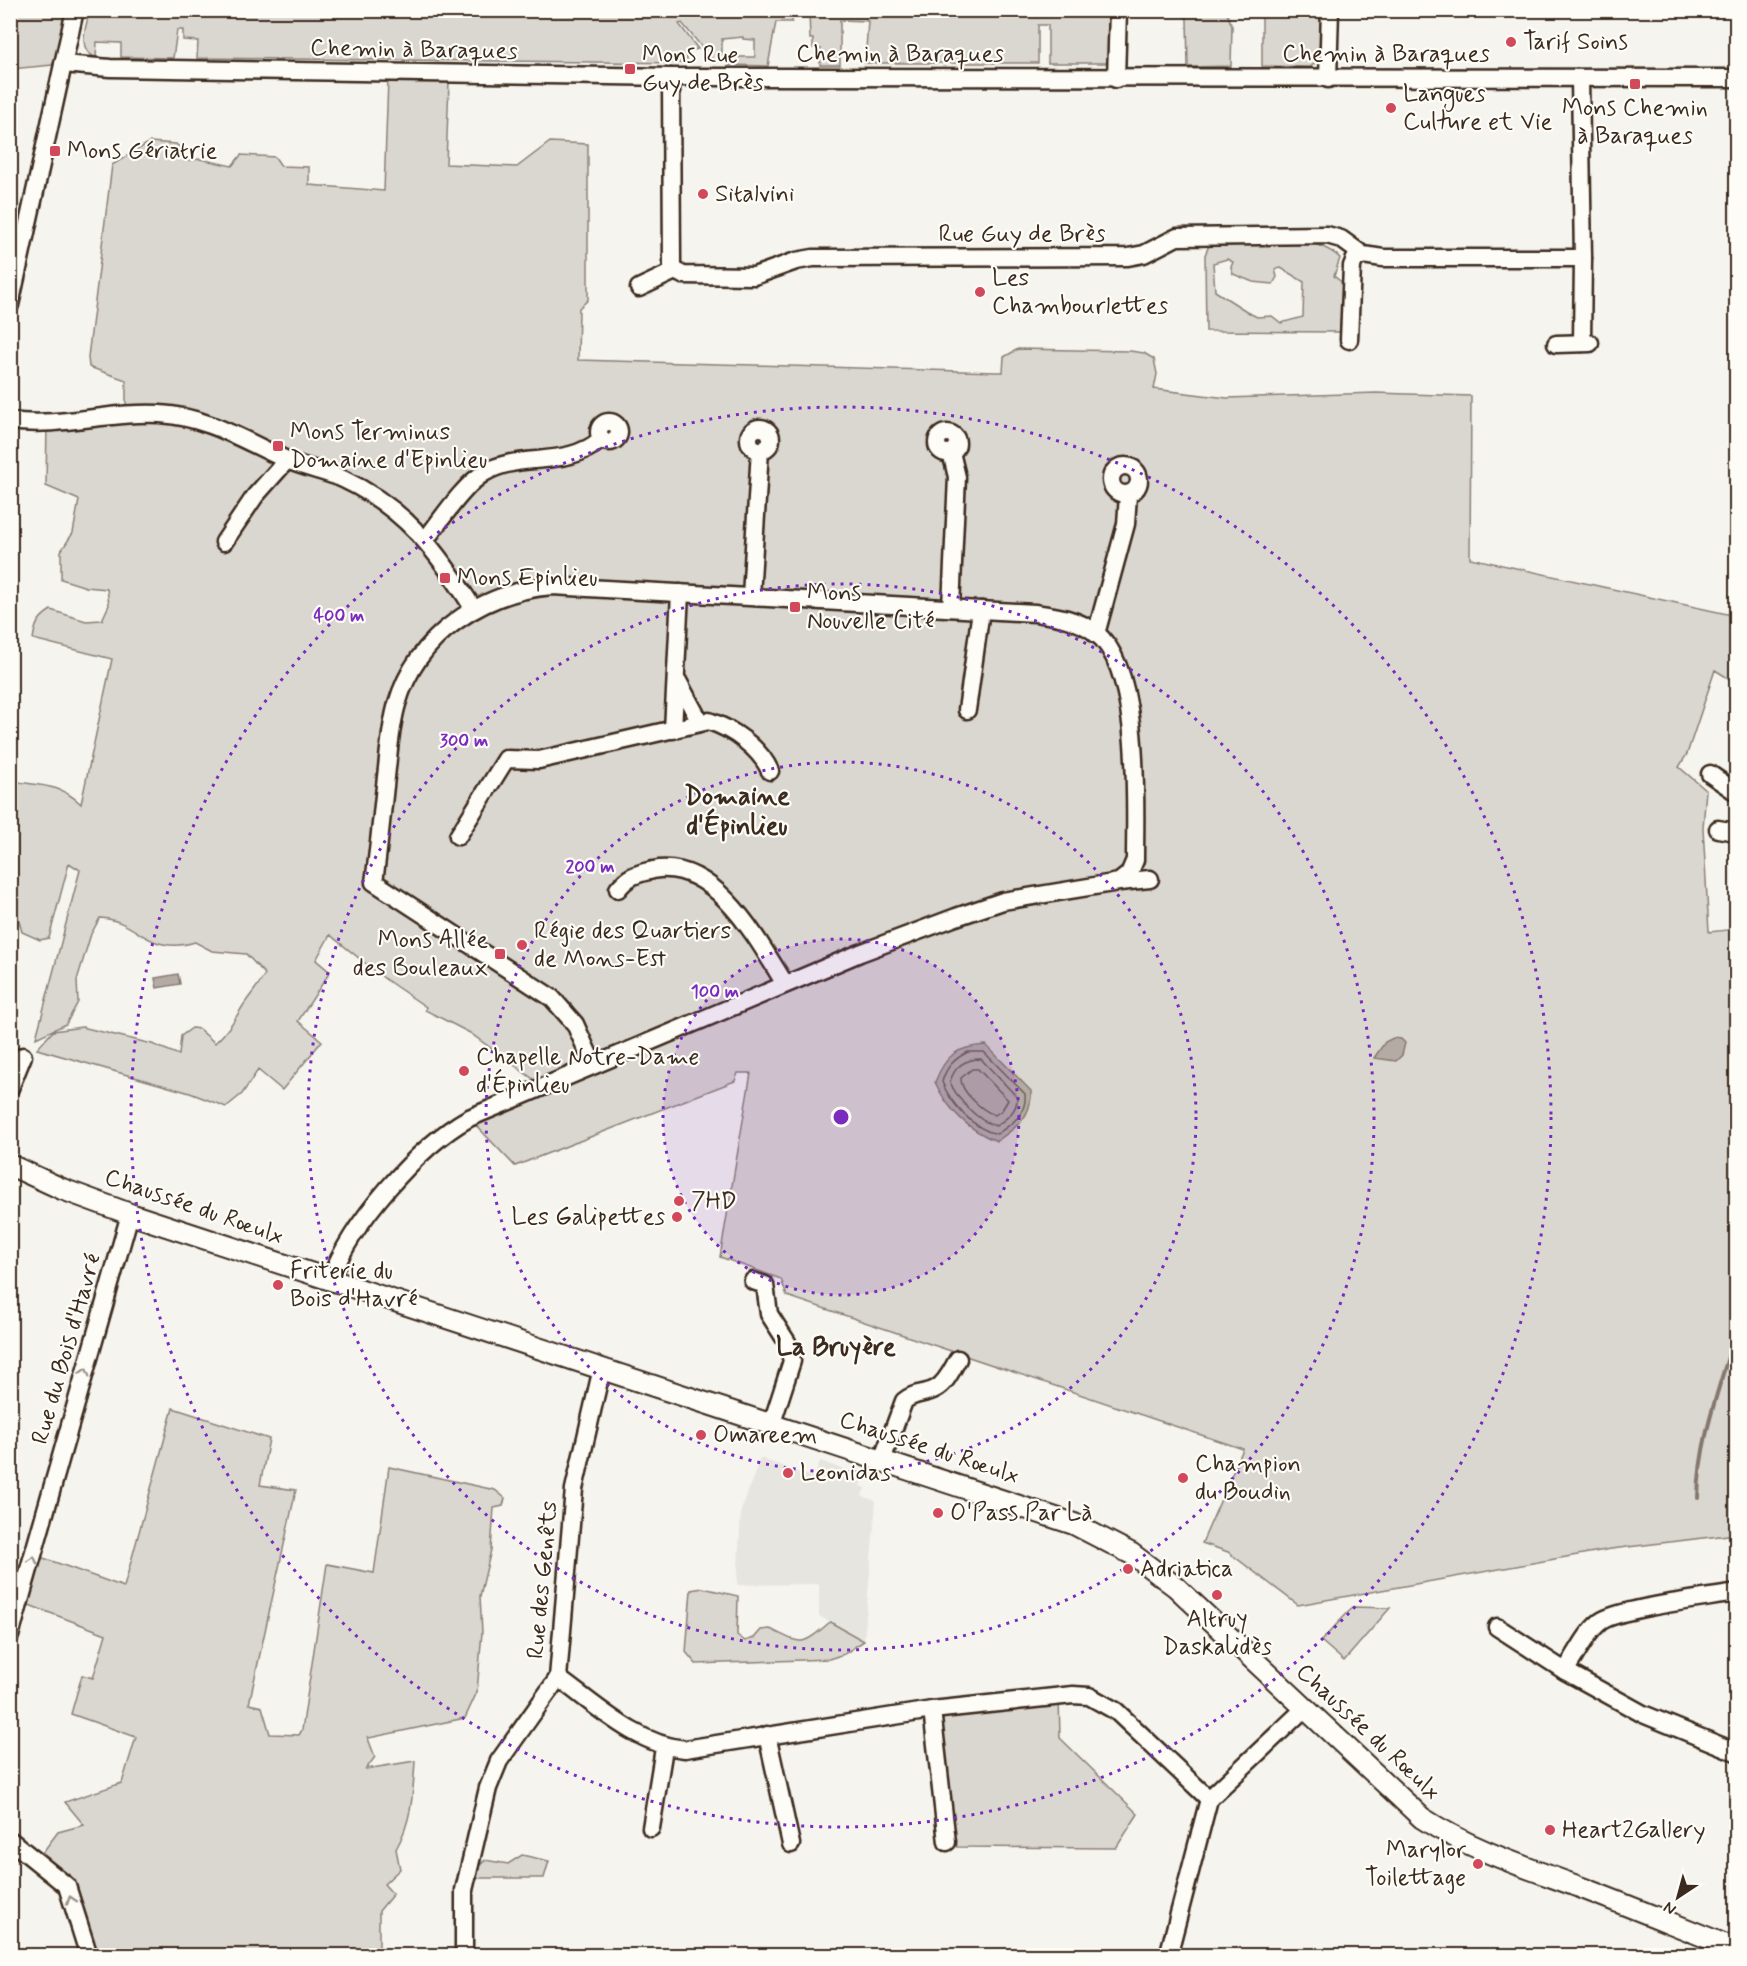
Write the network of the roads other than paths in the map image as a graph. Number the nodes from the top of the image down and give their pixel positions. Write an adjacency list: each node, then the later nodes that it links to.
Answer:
1 (75, 10): 4 (street)
2 (1118, 10): 7 (street)
3 (1330, 10): 9 (street)
4 (63, 64): 5 (street, Chemin à Baraques); 14 (street)
5 (671, 77): 7 (street, Chemin à Baraques); 12 (street)
6 (1737, 78): 8 (street, Chemin à Baraques)
7 (1116, 79): 9 (street, Chemin à Baraques)
8 (1580, 79): 9 (street, Chemin à Baraques); 11 (street)
9 (1328, 80)
10 (1363, 255): 11 (street, Rue Guy de Brès); 12 (street, Rue Guy de Brès); 15 (street)
11 (1582, 258): 16 (street)
12 (675, 271): 13 (street)
13 (639, 288)
14 (10, 305)
15 (1349, 340)
16 (1556, 344)
17 (10, 421): 21 (street)
18 (602, 440): 23 (street)
19 (760, 450): 26 (street)
20 (951, 452): 27 (street)
21 (287, 460): 23 (street); 24 (street)
22 (1128, 495): 30 (street)
23 (426, 539): 28 (street)
24 (224, 542)
25 (680, 593): 26 (street); 28 (street); 31 (street)
26 (751, 596): 27 (street)
27 (951, 607): 29 (street)
28 (473, 608): 46 (street)
29 (981, 610): 30 (street); 32 (street)
30 (1096, 633): 42 (street)
31 (678, 680): 33 (street); 34 (street)
32 (967, 710)
33 (700, 722): 34 (street); 35 (street)
34 (678, 729): 40 (street)
35 (770, 771)
36 (1710, 774): 37 (street)
37 (1737, 792)
38 (1718, 829): 39 (street)
39 (1737, 832)
40 (458, 836)
41 (1150, 879): 42 (street)
42 (1119, 882): 44 (street)
43 (618, 889): 44 (street)
44 (785, 984): 46 (street)
45 (23, 1056): 47 (street)
46 (593, 1064): 50 (street)
47 (10, 1088)
48 (10, 1165): 49 (main road, Chaussée du Rœulx)
49 (129, 1214): 50 (main road, Chaussée du Rœulx); 58 (street, Rue du Bois d'Havré, one-way to 49)
50 (330, 1280): 53 (main road, Chaussée du Rœulx)
51 (753, 1281): 54 (street)
52 (958, 1359): 55 (street)
53 (602, 1368): 54 (main road, Chaussée du Rœulx); 60 (street, Rue des Genêts)
54 (772, 1424): 55 (main road, Chaussée du Rœulx)
55 (882, 1460): 61 (main road, Chaussée du Rœulx)
56 (1737, 1593): 59 (street)
57 (1497, 1627): 59 (street)
58 (10, 1636)
59 (1565, 1671): 65 (street)
60 (558, 1678): 64 (street); 73 (street, Rue des Genêts)
61 (1304, 1709): 66 (street); 71 (main road, Chaussée du Rœulx)
62 (932, 1710): 63 (street); 66 (street); 69 (street)
63 (767, 1736): 64 (street); 70 (street)
64 (664, 1748): 67 (street)
65 (1737, 1752)
66 (1209, 1799): 74 (street)
67 (651, 1828)
68 (10, 1840): 72 (street, one-way to 68)
69 (947, 1842)
70 (791, 1844)
71 (1737, 1949)
72 (89, 1956)
73 (464, 1956)
74 (1168, 1956)

